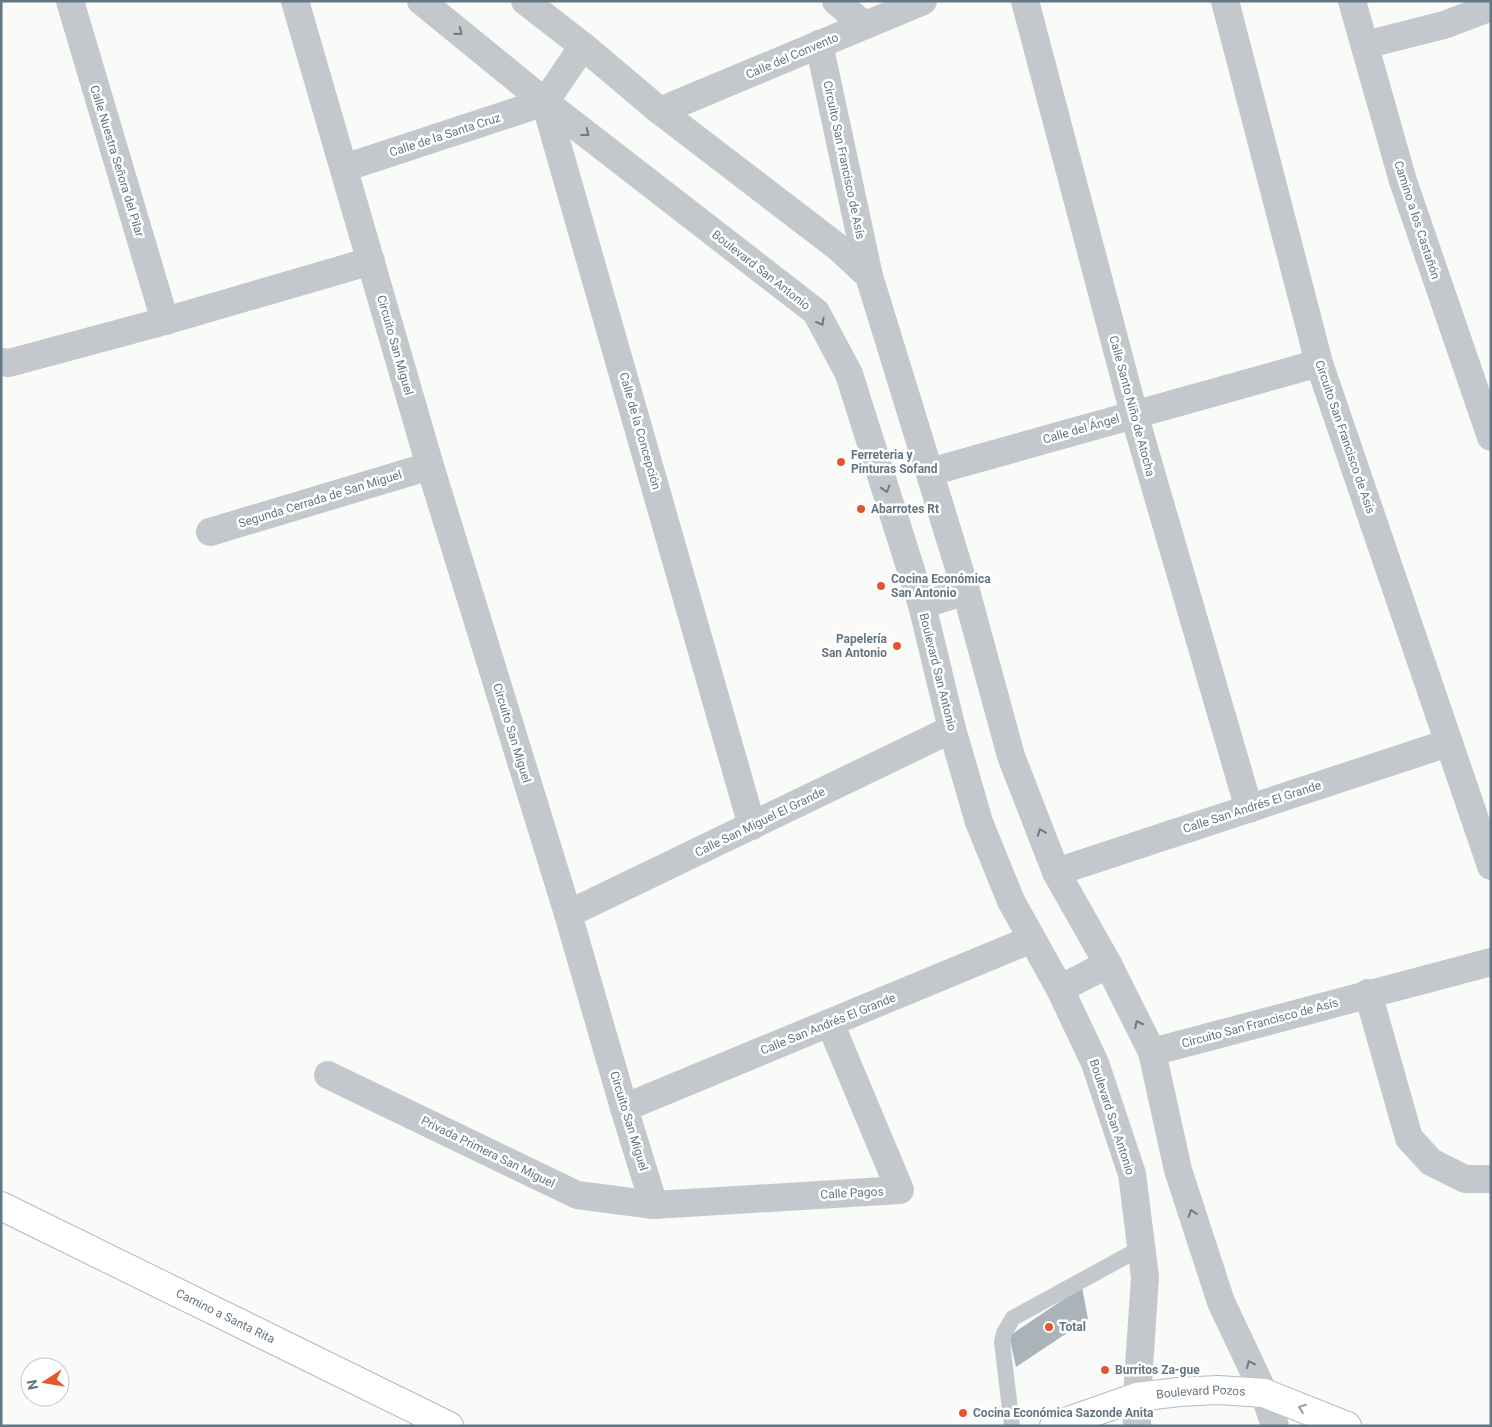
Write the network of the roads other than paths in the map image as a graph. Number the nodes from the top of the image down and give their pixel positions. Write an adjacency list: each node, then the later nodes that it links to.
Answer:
1 (70, 1): 20 (street, Calle Nuestra Señora del Pilar)
2 (296, 1): 17 (street, Circuito San Miguel)
3 (421, 1): 15 (street, Boulevard San Antonio, one-way to 15)
4 (524, 1): 14 (street)
5 (836, 1): 11 (street)
6 (923, 1): 11 (street, Calle del Convento)
7 (1025, 1): 23 (street, Calle Santo Niño de Atocha)
8 (1224, 1): 22 (street, Circuito San Francisco de Asís)
9 (1352, 1): 13 (street, Camino a los Castañón)
10 (1491, 6): 13 (street)
11 (864, 26): 12 (street, Calle del Convento)
12 (819, 44): 16 (street, Calle del Convento); 19 (street, Circuito San Francisco de Asís)
13 (1365, 45): 24 (street, Camino a los Castañón)
14 (583, 46): 15 (street); 16 (street)
15 (545, 102): 17 (street, Calle de la Santa Cruz); 29 (street, Boulevard San Antonio, one-way to 29); 33 (street, Calle de la Concepción)
16 (660, 111): 19 (street)
17 (344, 168): 18 (street, Circuito San Miguel)
18 (371, 261): 20 (street); 25 (street, Circuito San Miguel)
19 (869, 276): 26 (street)
20 (165, 321): 21 (street)
21 (1, 362)
22 (1319, 362): 23 (street, Calle del Ángel); 31 (street, Circuito San Francisco de Asís)
23 (1134, 414): 26 (street, Calle del Ángel); 32 (street, Calle Santo Niño de Atocha)
24 (1491, 437)
25 (430, 466): 27 (street, Segunda Cerrada de San Miguel); 36 (street, Circuito San Miguel)
26 (930, 472): 28 (street)
27 (210, 532)
28 (966, 591): 29 (street); 35 (street, one-way to 28)
29 (922, 605): 30 (street, Boulevard San Antonio)
30 (952, 730): 33 (street, Calle San Miguel El Grande); 37 (street, Boulevard San Antonio)
31 (1448, 743): 32 (street, Calle San Andrés El Grande); 34 (street, Circuito San Francisco de Asís)
32 (1248, 809): 35 (street, Calle San Andrés El Grande)
33 (752, 826): 36 (street, Calle San Miguel El Grande)
34 (1491, 866)
35 (1056, 872): 39 (street)
36 (568, 914): 45 (street, Circuito San Miguel)
37 (1032, 939): 40 (street, Boulevard San Antonio); 42 (street, Calle San Andrés El Grande)
38 (1491, 962): 41 (street, Circuito San Francisco de Asís)
39 (1108, 964): 40 (street); 43 (street, one-way to 39)
40 (1060, 989): 49 (street, Boulevard San Antonio)
41 (1368, 994): 43 (street, Circuito San Francisco de Asís); 46 (street)
42 (830, 1023): 45 (street, Calle San Andrés El Grande); 47 (street, Calle Pagos)
43 (1152, 1052): 50 (street, one-way to 43)
44 (328, 1075): 47 (street, Privada Primera San Miguel)
45 (624, 1108): 47 (street, Circuito San Miguel)
46 (1491, 1179)
47 (654, 1205)
48 (1, 1206): 52 (main road, Camino a Santa Rita)
49 (1142, 1248): 51 (street, Boulevard San Antonio); 53 (lane)
50 (1264, 1394): 51 (main road, Boulevard Pozos); 56 (street); 57 (main road, Boulevard Pozos, one-way to 50)
51 (1137, 1397): 54 (main road, Boulevard Pozos); 55 (street, Boulevard San Antonio)
52 (449, 1426)
53 (1012, 1426)
54 (1054, 1426)
55 (1137, 1426)
56 (1275, 1426)
57 (1347, 1426)

